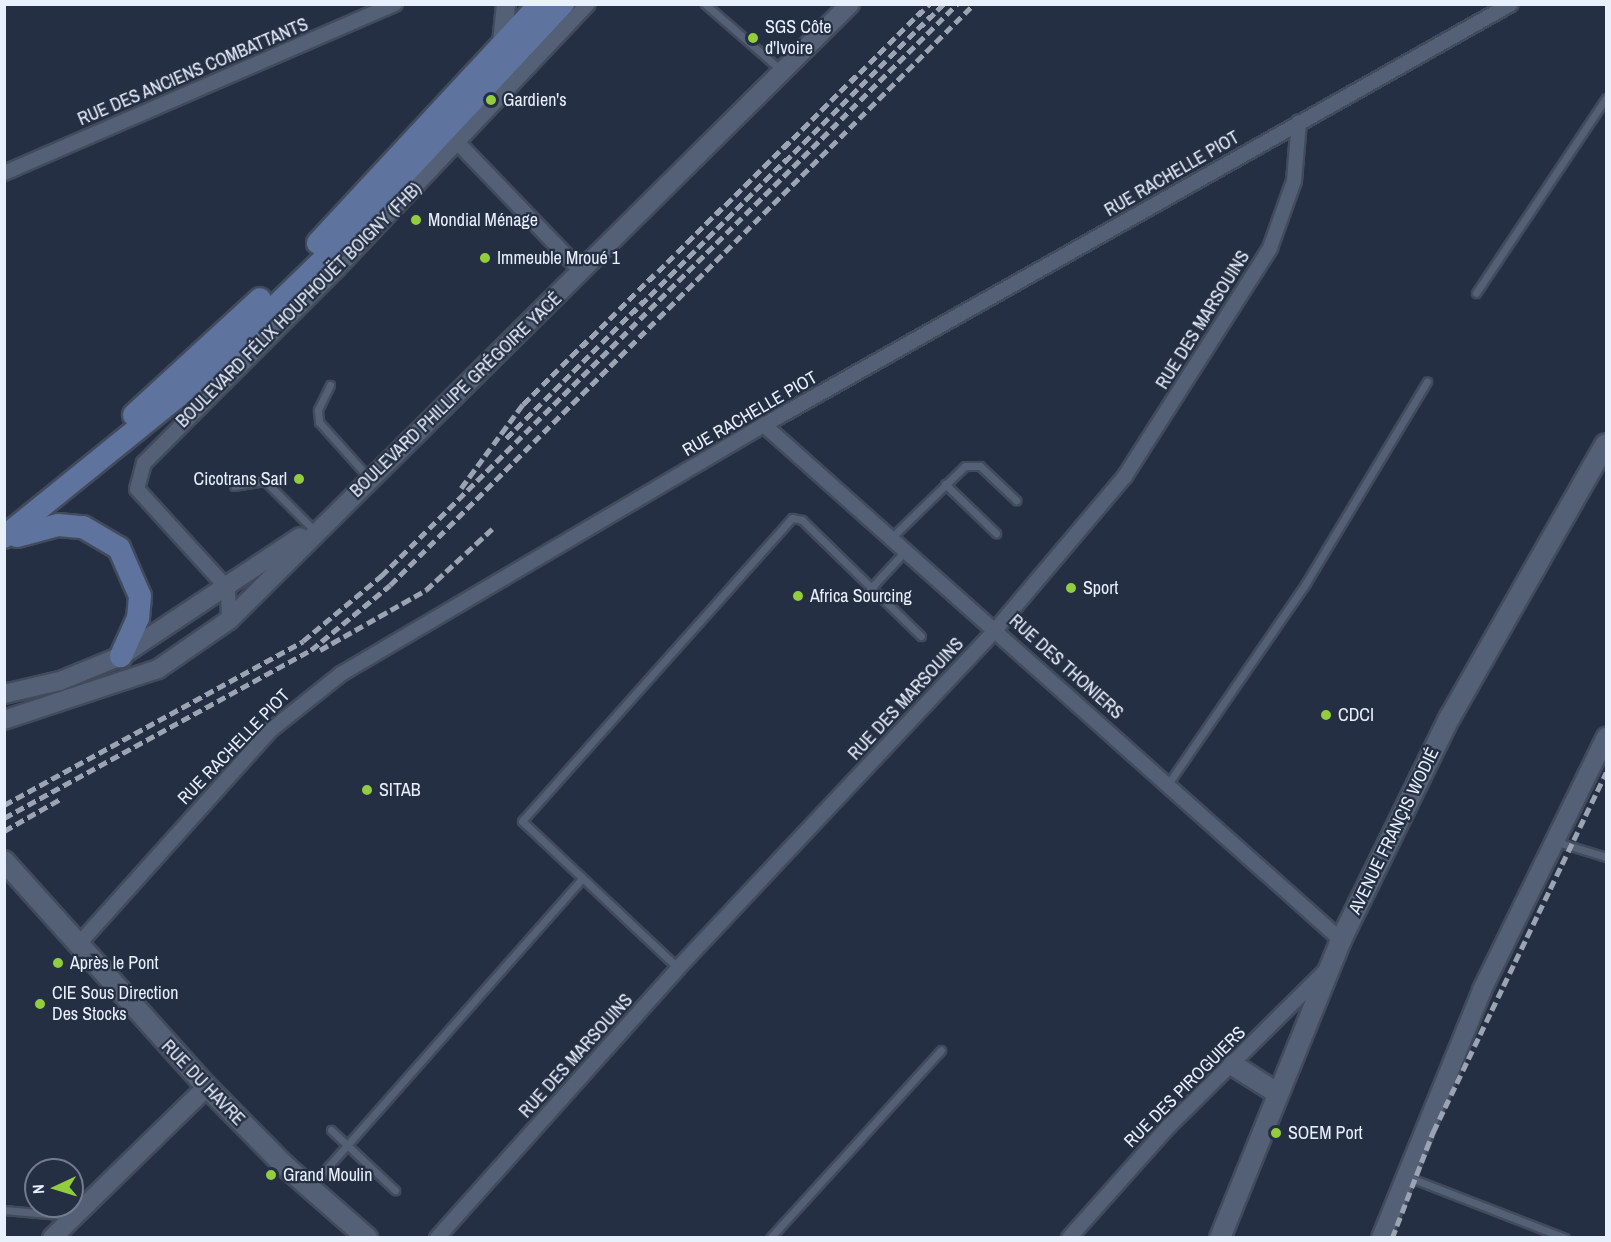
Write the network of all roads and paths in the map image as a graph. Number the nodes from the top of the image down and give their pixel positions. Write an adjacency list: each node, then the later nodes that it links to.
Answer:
1 (395, 4): 14 (street, RUE DES ANCIENS COMBATTANTS)
2 (506, 4): 9 (street)
3 (540, 4): 9 (main road, BOULEVARD FÉLIX HOUPHOUËT BOIGNY (FHB))
4 (563, 4): 18 (main road, BOULEVARD FÉLIX HOUPHOUËT BOIGNY (FHB))
5 (588, 4): 13 (street, BOULEVARD FÉLIX HOUPHOUËT BOIGNY (FHB))
6 (705, 4): 10 (lane)
7 (849, 4): 10 (street, BOULEVARD PHILLIPE GRÉGOIRE YACÉ)
8 (1511, 4): 12 (street, RUE RACHELLE PIOT)
9 (502, 44): 28 (main road, BOULEVARD FÉLIX HOUPHOUËT BOIGNY (FHB))
10 (783, 71): 15 (street, BOULEVARD PHILLIPE GRÉGOIRE YACÉ)
11 (1606, 98): 16 (lane)
12 (1299, 122): 21 (street, RUE RACHELLE PIOT); 37 (street, RUE DES MARSOUINS)
13 (458, 143): 15 (street); 17 (street, BOULEVARD FÉLIX HOUPHOUËT BOIGNY (FHB))
14 (4, 173)
15 (582, 272): 23 (street, BOULEVARD PHILLIPE GRÉGOIRE YACÉ)
16 (1476, 293)
17 (281, 325): 18 (main road); 34 (street, BOULEVARD FÉLIX HOUPHOUËT BOIGNY (FHB))
18 (239, 341): 32 (main road, BOULEVARD FÉLIX HOUPHOUËT BOIGNY (FHB))
19 (1427, 382): 43 (lane)
20 (330, 385): 23 (lane)
21 (764, 425): 31 (street, RUE DES THONIERS); 49 (street, RUE RACHELLE PIOT)
22 (1606, 444): 48 (main road, AVENUE FRANÇIS WODIÉ)
23 (370, 479): 27 (street, BOULEVARD PHILLIPE GRÉGOIRE YACÉ)
24 (945, 484): 26 (lane); 30 (lane); 31 (lane)
25 (234, 486): 29 (lane)
26 (1016, 500)
27 (342, 506): 29 (street, BOULEVARD PHILLIPE GRÉGOIRE YACÉ); 36 (street, BOULEVARD PHILLIPE GRÉGOIRE YACÉ)
28 (4, 518)
29 (312, 528): 34 (street, BOULEVARD PHILLIPE GRÉGOIRE YACÉ)
30 (996, 533)
31 (893, 536): 33 (street, RUE DES THONIERS)
32 (4, 539): 39 (main road)
33 (908, 549): 35 (lane); 37 (street, RUE DES THONIERS)
34 (228, 589): 36 (street); 39 (street, BOULEVARD PHILLIPE GRÉGOIRE YACÉ)
35 (870, 589): 38 (lane); 47 (lane)
36 (229, 620): 41 (street, BOULEVARD PHILLIPE GRÉGOIRE YACÉ)
37 (997, 628): 43 (street, RUE DES THONIERS); 51 (street, RUE DES MARSOUINS)
38 (921, 636)
39 (121, 656): 40 (street, BOULEVARD PHILLIPE GRÉGOIRE YACÉ)
40 (4, 694)
41 (4, 720)
42 (1606, 737): 44 (street)
43 (1168, 784): 48 (street, RUE DES THONIERS)
44 (1551, 841): 45 (lane); 58 (street)
45 (1606, 857)
46 (4, 861): 49 (main road, RUE DU HAVRE)
47 (582, 879): 51 (lane); 57 (lane)
48 (1341, 940): 50 (main road, AVENUE FRANÇIS WODIÉ)
49 (77, 946): 54 (main road, RUE DU HAVRE)
50 (1330, 966): 53 (street, RUE DES PIROGUIERS); 55 (main road, AVENUE FRANÇIS WODIÉ)
51 (678, 968): 67 (street, RUE DES MARSOUINS)
52 (941, 1050): 68 (lane)
53 (1233, 1065): 55 (main road); 69 (street, RUE DES PIROGUIERS)
54 (207, 1087): 59 (main road, RUE DU HAVRE); 61 (street)
55 (1277, 1093): 70 (main road, AVENUE FRANÇIS WODIÉ)
56 (331, 1130): 57 (lane)
57 (349, 1149): 59 (lane); 60 (lane)
58 (1405, 1177): 71 (street); 72 (lane)
59 (310, 1187): 66 (main road, RUE DU HAVRE)
60 (395, 1190)
61 (84, 1205)
62 (4, 1210): 63 (lane)
63 (24, 1212)
64 (70, 1218): 65 (street)
65 (52, 1238)
66 (368, 1238)
67 (437, 1238)
68 (770, 1238)
69 (1069, 1238)
70 (1220, 1238)
71 (1381, 1238)
72 (1565, 1238)

